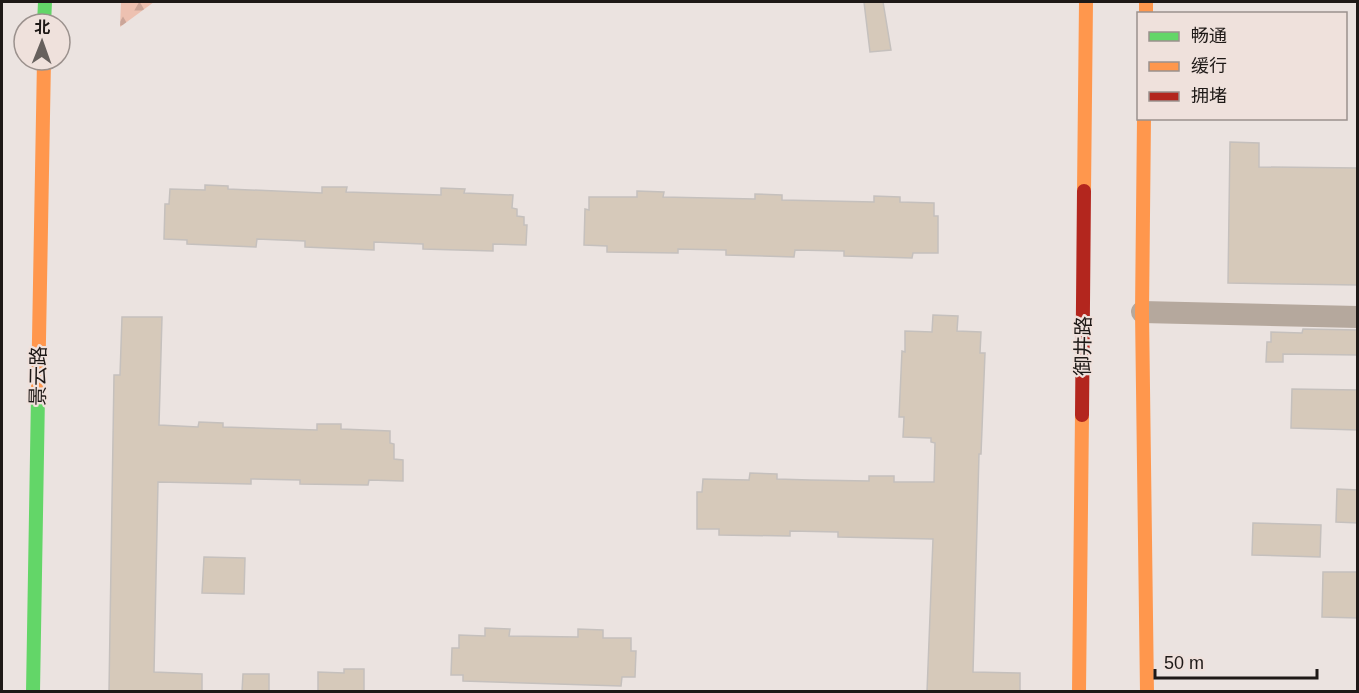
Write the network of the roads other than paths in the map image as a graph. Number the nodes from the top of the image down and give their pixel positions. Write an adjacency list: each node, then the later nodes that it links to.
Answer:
1 (1086, 2): 7 (street, 御井路)
2 (44, 72): 6 (street, 景云路)
3 (1144, 120): 4 (street)
4 (1142, 312): 5 (street); 8 (street)
5 (1358, 316)
6 (33, 692)
7 (1079, 692)
8 (1146, 692)

